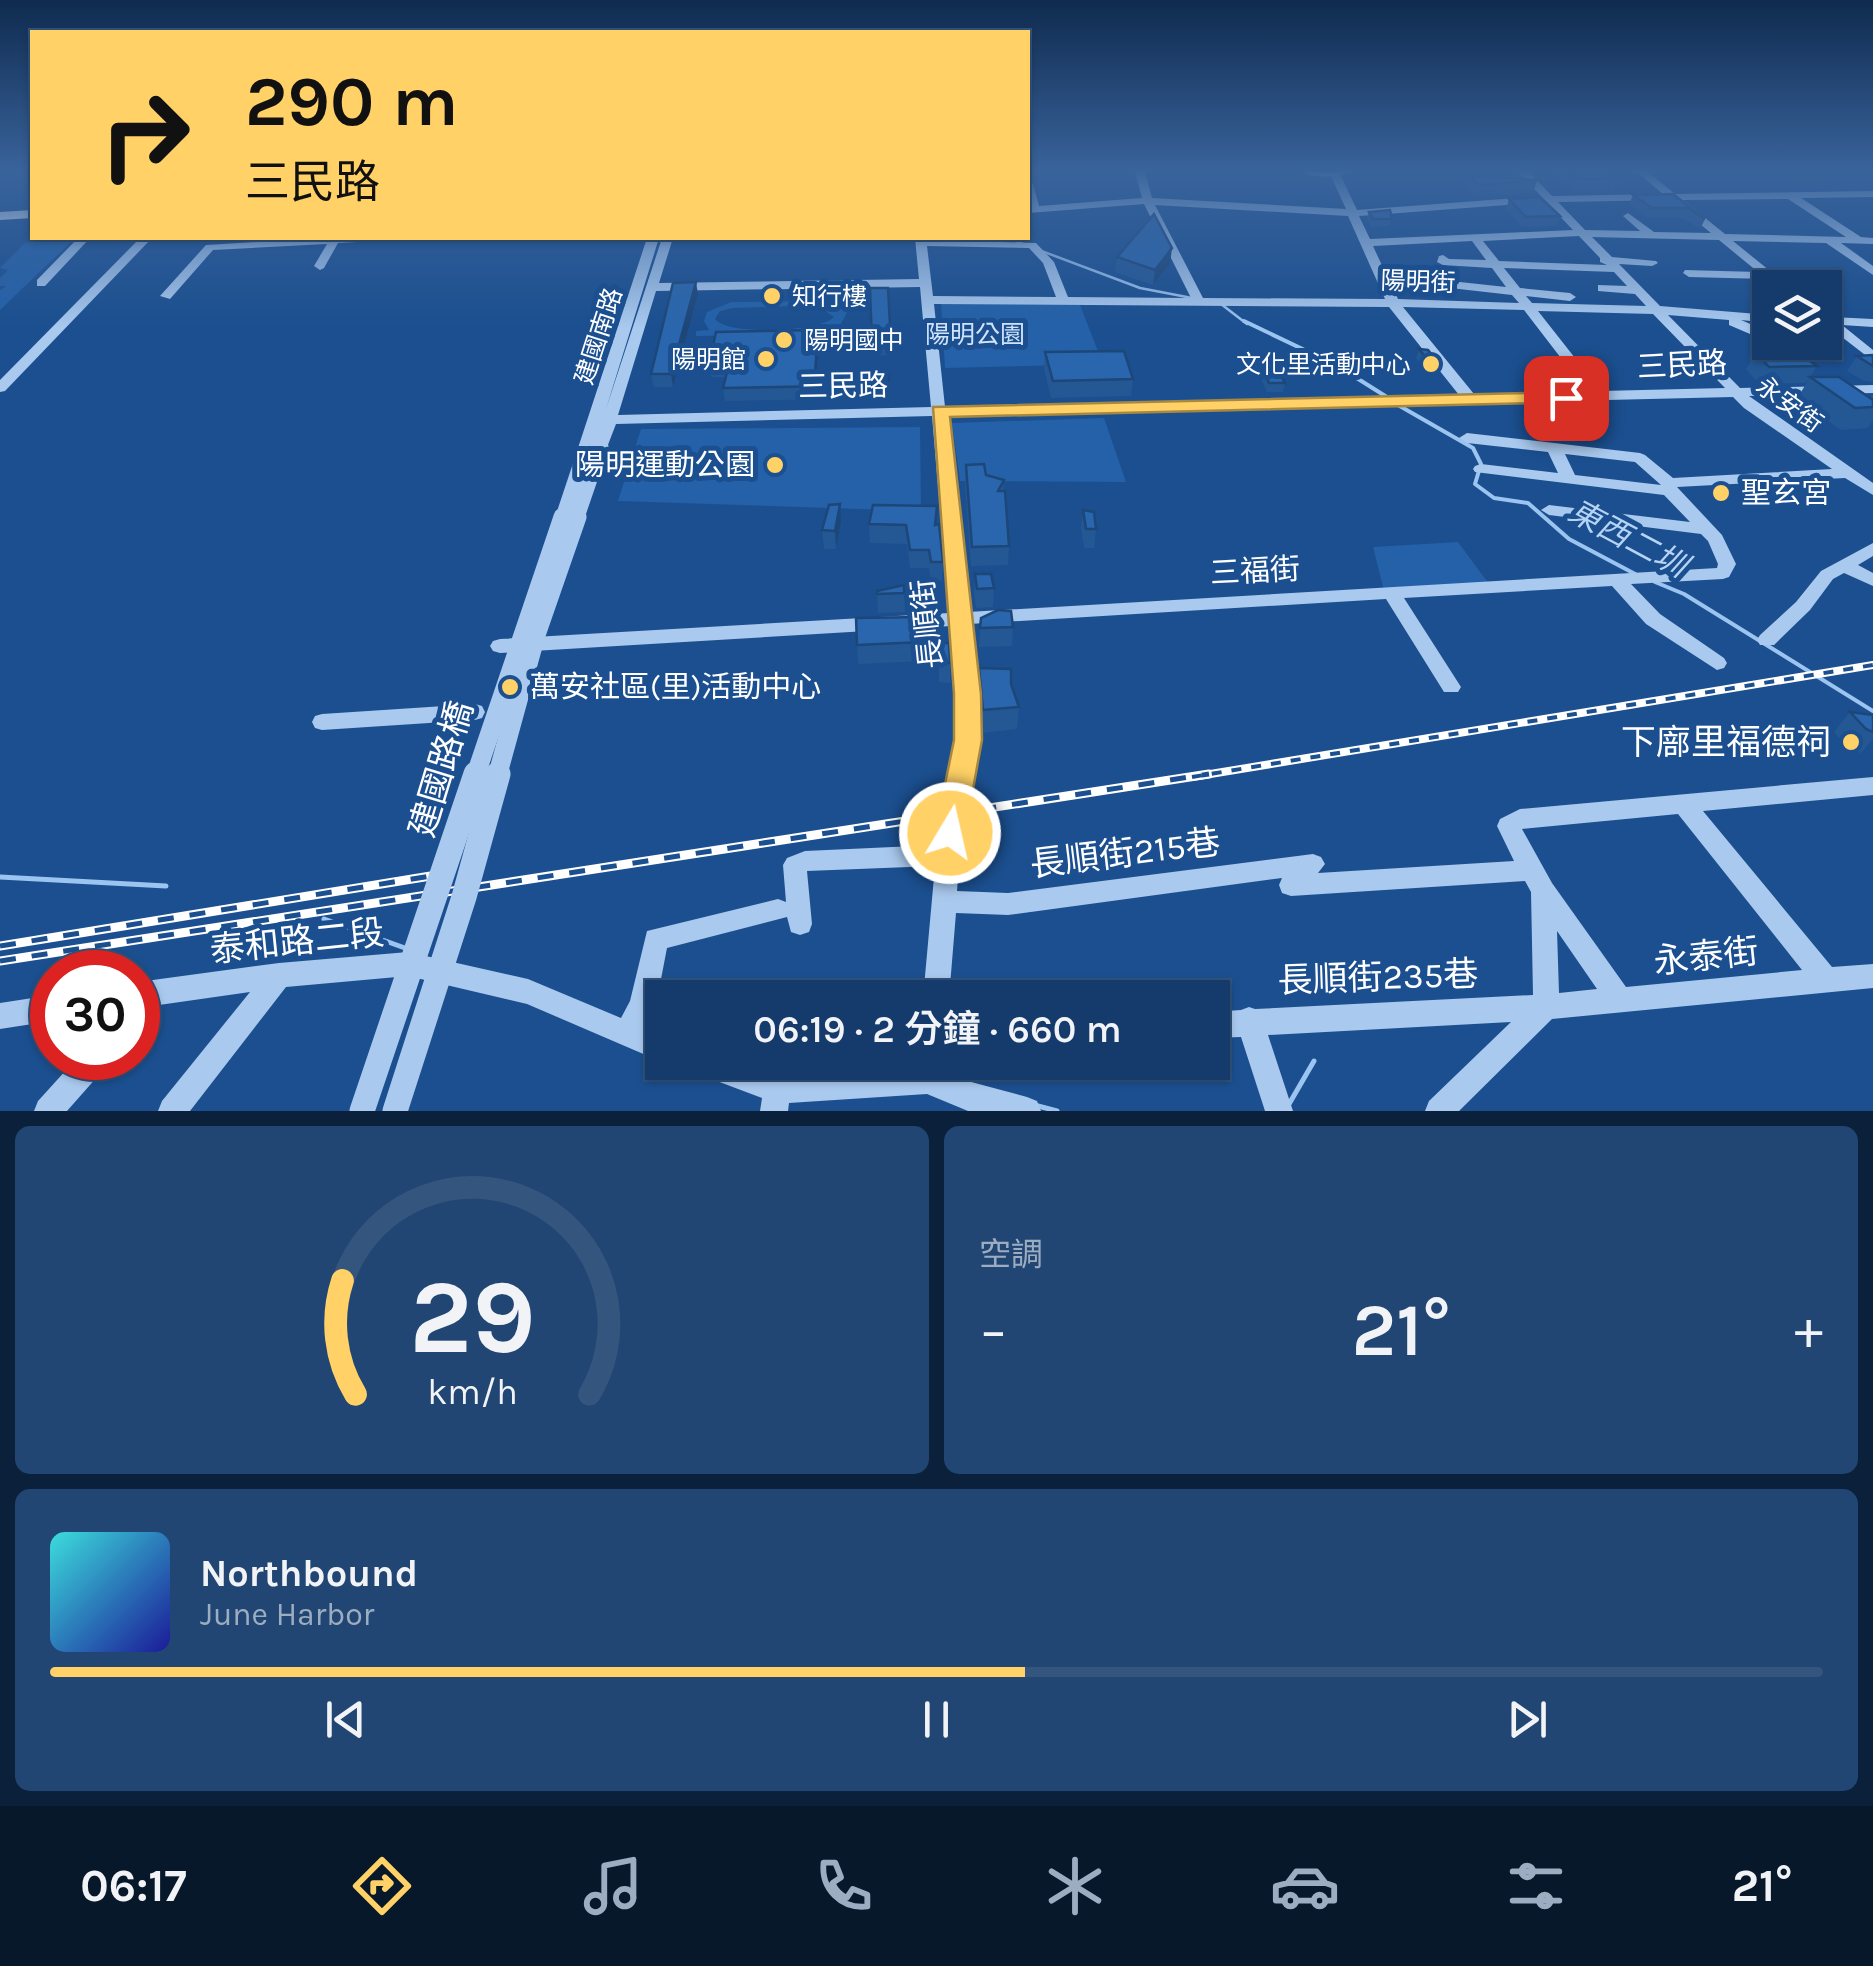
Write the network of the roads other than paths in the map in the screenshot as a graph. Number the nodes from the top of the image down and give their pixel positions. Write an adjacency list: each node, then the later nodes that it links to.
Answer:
1 (1160, 224): 40 (street)
2 (1356, 224): 21 (street)
3 (1571, 224): 7 (street, 永安街)
4 (1637, 224): 8 (street)
5 (1705, 224): 10 (street)
6 (1838, 224): 20 (street)
7 (1580, 233): 8 (street); 9 (street); 24 (street, 永安街)
8 (1652, 236): 10 (street)
9 (1476, 238): 21 (street); 26 (street)
10 (1723, 238): 18 (street); 27 (street)
11 (82, 240): 32 (street)
12 (144, 240): 51 (street)
13 (284, 240): 19 (street); 38 (street)
14 (348, 240): 19 (street)
15 (652, 240): 59 (street, 建國南路)
16 (666, 240): 33 (street, 建國南路)
17 (922, 240): 35 (street, 長順街); 39 (street, 長順街)
18 (1830, 240): 20 (street); 28 (street)
19 (334, 241): 25 (street)
20 (1867, 241)
21 (1366, 244): 31 (street)
22 (1443, 258): 26 (street)
23 (1652, 262): 24 (street)
24 (1609, 264): 26 (street); 37 (street, 永安街)
25 (320, 266)
26 (1496, 266): 36 (street)
27 (1761, 270)
28 (1873, 271)
29 (1689, 273): 30 (street)
30 (1752, 275)
31 (1382, 278): 36 (street); 41 (street)
32 (41, 284)
33 (651, 287): 35 (street, 陽明街); 59 (street, 建國南路)
34 (1602, 288): 37 (street)
35 (926, 291): 39 (street, 陽明街); 58 (street, 長順街)
36 (1516, 291): 42 (street); 44 (street)
37 (1639, 292): 44 (street, 永安街)
38 (166, 296)
39 (1063, 300): 40 (street, 陽明街)
40 (1198, 300): 41 (street, 陽明街)
41 (1393, 302): 42 (street, 陽明街); 56 (street)
42 (1531, 306): 44 (street, 陽明街); 55 (street)
43 (1738, 306): 45 (street)
44 (1658, 310): 45 (street, 陽明街); 53 (street, 永安街)
45 (1716, 320): 46 (street, 陽明街); 54 (street)
46 (1752, 320)
47 (1842, 321): 48 (street)
48 (1873, 323)
49 (1842, 333): 50 (street)
50 (1873, 357)
51 (0, 388)
52 (1873, 389): 54 (street, 三民路)
53 (1733, 390): 54 (street, 三民路); 55 (street, 三民路); 64 (street, 永安街)
54 (1828, 391): 57 (street)
55 (1598, 397): 56 (street, 三民路)
56 (1470, 399): 58 (street, 三民路)
57 (1849, 407)
58 (940, 412): 59 (street, 三民路); 75 (street, 長順街)
59 (602, 420): 61 (street, 建國南路)
60 (1467, 438): 62 (street, 三福街)
61 (594, 448): 109 (street, 建國路橋, bridge); 110 (street, 建國路橋, bridge)
62 (1554, 448): 65 (street); 66 (street, 三福街)
63 (1481, 469): 65 (street)
64 (1849, 473): 66 (street); 67 (street, 永安街)
65 (1570, 479): 66 (street)
66 (1669, 487): 69 (street, 三福街)
67 (1873, 490)
68 (1548, 510): 69 (street)
69 (1706, 530): 73 (street, 三福街)
70 (1873, 549): 71 (street)
71 (1843, 565): 72 (street); 76 (street)
72 (1873, 580)
73 (1618, 581): 74 (street, 三福街); 78 (street)
74 (1392, 594): 75 (street, 三福街); 79 (street)
75 (960, 618): 77 (street, 三福街); 84 (street, 長順街)
76 (1767, 640)
77 (500, 646)
78 (1717, 662)
79 (1451, 687)
80 (475, 712): 81 (street)
81 (322, 722)
82 (1873, 786): 83 (street)
83 (1682, 803): 86 (street); 92 (street)
84 (948, 854): 88 (street, 長順街); 100 (street)
85 (1313, 864): 88 (street, 長順街215巷)
86 (1537, 881): 87 (street); 94 (street); 95 (street)
87 (1291, 885)
88 (946, 902): 91 (street, 長順街)
89 (278, 975): 93 (street, 泰和路二段); 100 (street, 泰和路二段); 108 (street)
90 (1873, 976): 92 (street, 永泰街)
91 (938, 980)
92 (1826, 980): 94 (street, 永泰街)
93 (160, 996)
94 (1621, 1002): 95 (street, 永泰街)
95 (1546, 1007): 98 (street, 長順街235巷); 113 (street)
96 (30, 1011): 97 (street)
97 (0, 1016)
98 (1249, 1020): 99 (street, 長順街235巷); 112 (street)
99 (1230, 1023)
100 (627, 1034): 101 (street, 泰和路二段)
101 (645, 1041)
102 (75, 1080): 107 (street)
103 (738, 1080): 106 (street)
104 (881, 1080): 106 (street)
105 (941, 1080): 111 (street)
106 (776, 1100)
107 (48, 1111)
108 (172, 1111)
109 (362, 1111)
110 (395, 1111)
111 (1027, 1111)
112 (1279, 1111)
113 (1440, 1111)

